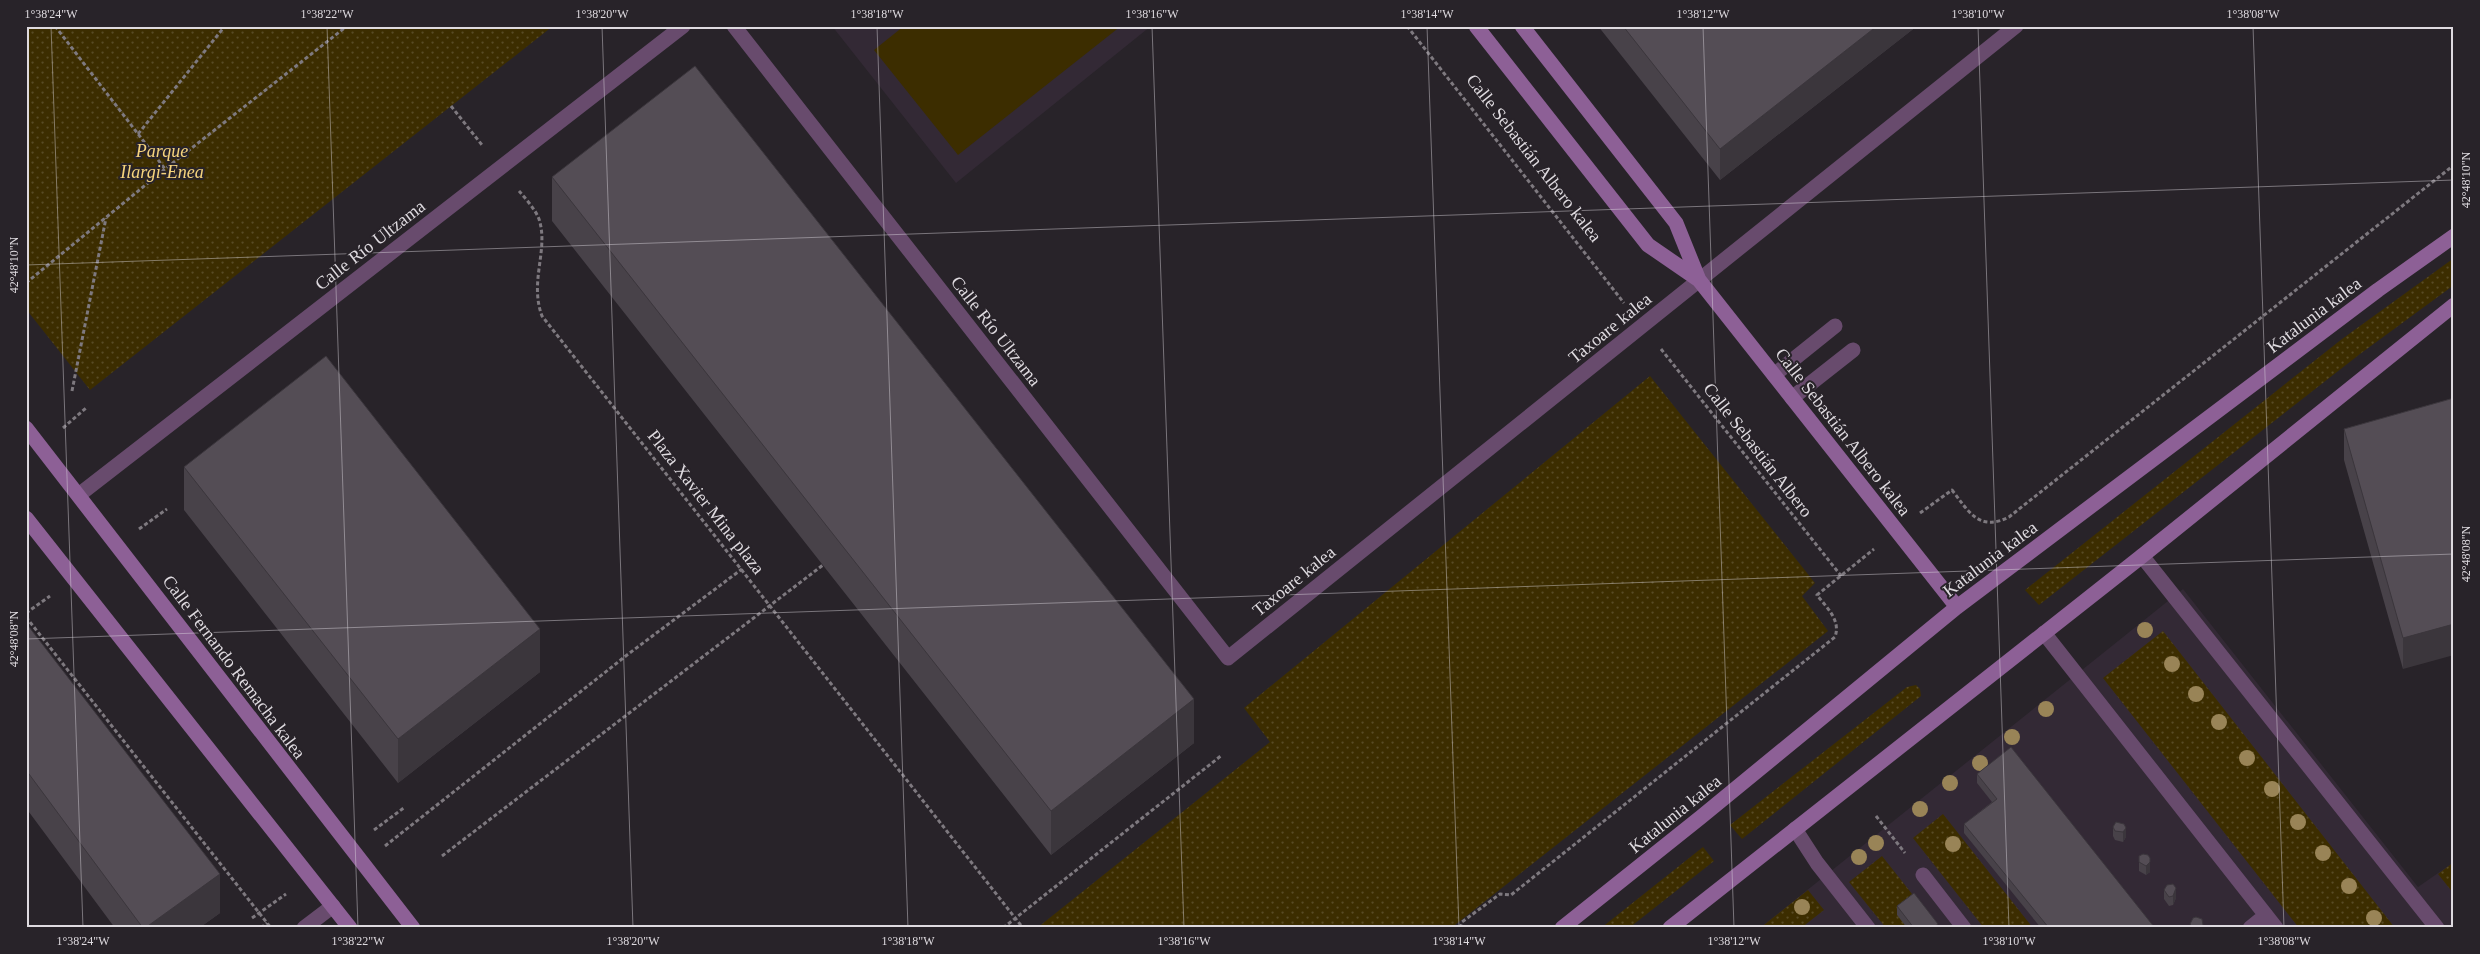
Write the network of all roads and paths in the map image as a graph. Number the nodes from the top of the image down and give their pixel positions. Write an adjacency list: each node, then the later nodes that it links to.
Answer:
1 (55, 26): 11 (path)
2 (225, 26): 11 (path)
3 (347, 26): 13 (path)
4 (683, 26): 14 (street, Calle Río Ultzama)
5 (734, 26): 40 (street, Calle Río Ultzama)
6 (1407, 26): 20 (path, Calle Sebastián Albero kalea)
7 (1476, 26): 17 (street, Calle Sebastián Albero kalea)
8 (1522, 26): 17 (street, Calle Sebastián Albero kalea)
9 (2016, 26): 17 (street, Taxoare kalea)
10 (451, 106): 14 (path, Plaza Xavier Mina plaza)
11 (138, 134): 13 (path)
12 (2454, 165): 29 (path, Katalunia kalea)
13 (165, 168): 15 (path)
14 (500, 168): 28 (street, Calle Río Ultzama); 34 (path, Plaza Xavier Mina plaza)
15 (106, 218): 18 (path); 25 (path)
16 (2454, 236): 37 (street, Katalunia kalea)
17 (1699, 280): 24 (street, Calle Sebastián Albero kalea); 40 (street, Taxoare kalea)
18 (26, 283)
19 (2454, 305): 31 (street)
20 (1627, 306)
21 (1835, 326): 24 (street)
22 (1660, 348): 35 (path, Calle Sebastián Albero)
23 (1853, 350): 26 (street)
24 (1774, 375): 26 (street, Calle Sebastián Albero kalea)
25 (72, 391)
26 (1792, 398): 37 (street, Calle Sebastián Albero kalea)
27 (26, 428): 28 (street, Calle Fernando Remacha kalea)
28 (80, 494): 46 (street, Calle Fernando Remacha kalea)
29 (1915, 517)
30 (29, 528): 48 (street)
31 (2142, 556): 39 (street); 66 (street)
32 (1865, 557): 35 (path)
33 (823, 565): 36 (path)
34 (742, 569): 36 (path, Plaza Xavier Mina plaza); 46 (path)
35 (1842, 577): 59 (path)
36 (770, 605): 45 (path); 50 (path, Plaza Xavier Mina plaza)
37 (1956, 607): 60 (street, Katalunia kalea)
38 (26, 617): 51 (path)
39 (2044, 633): 43 (street); 49 (street)
40 (1228, 658)
41 (1222, 755): 50 (path)
42 (1876, 816): 44 (path)
43 (1795, 829): 61 (street); 62 (street)
44 (1907, 855)
45 (442, 856)
46 (363, 864): 56 (street, Calle Fernando Remacha kalea)
47 (1923, 876): 63 (street)
48 (333, 906): 54 (street); 55 (street)
49 (2266, 915): 64 (street); 65 (street)
50 (1016, 918): 57 (path); 58 (path, Plaza Xavier Mina plaza)
51 (267, 923): 52 (path); 53 (path)
52 (261, 928)
53 (271, 928)
54 (304, 928)
55 (350, 928)
56 (413, 928)
57 (1003, 928)
58 (1023, 928)
59 (1460, 928)
60 (1562, 928)
61 (1670, 928)
62 (1868, 928)
63 (1964, 928)
64 (2250, 928)
65 (2276, 928)
66 (2438, 928)

